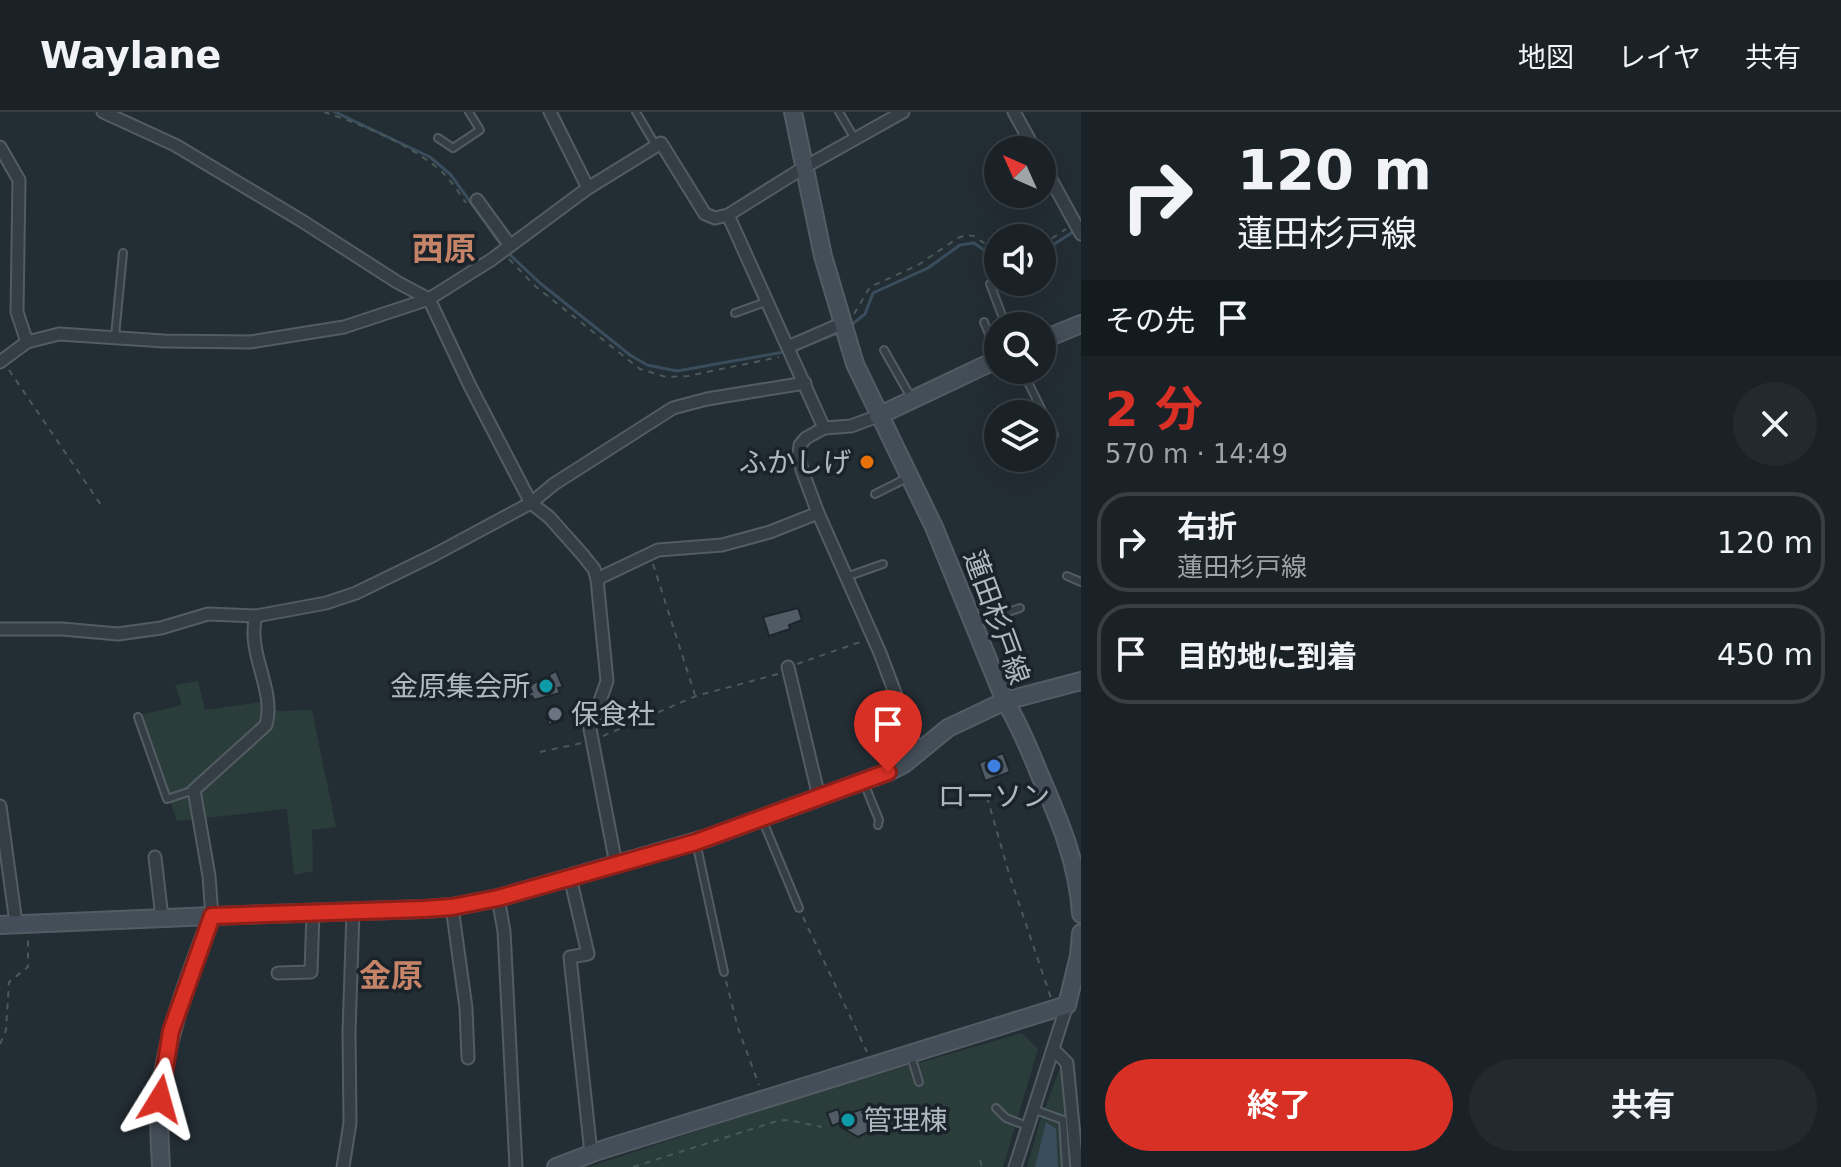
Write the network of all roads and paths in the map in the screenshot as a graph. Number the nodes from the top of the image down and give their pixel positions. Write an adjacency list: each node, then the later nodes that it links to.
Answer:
1 (103, 112): 26 (street)
2 (324, 112): 19 (path)
3 (469, 112): 11 (lane)
4 (550, 112): 16 (street)
5 (636, 112): 13 (lane)
6 (793, 112): 15 (main road, 蓮田杉戸線)
7 (839, 112): 12 (lane)
8 (903, 112): 12 (street)
9 (1014, 112): 10 (street)
10 (1027, 136)
11 (438, 138)
12 (855, 139): 15 (street)
13 (656, 146): 16 (street); 20 (street)
14 (0, 147): 33 (street)
15 (803, 168): 20 (street); 29 (main road, 蓮田杉戸線)
16 (588, 188): 24 (street)
17 (1056, 189): 21 (street)
18 (477, 200): 24 (street)
19 (474, 213)
20 (728, 215): 27 (street)
21 (1078, 229): 22 (path)
22 (1056, 239)
23 (984, 243): 29 (path)
24 (505, 247): 26 (street); 34 (path)
25 (123, 253): 32 (lane)
26 (429, 299): 32 (street); 44 (street)
27 (768, 301): 28 (lane); 34 (street)
28 (735, 313)
29 (841, 323): 34 (street); 40 (main road, 蓮田杉戸線)
30 (1081, 324): 31 (main road)
31 (1056, 334)
32 (115, 336): 33 (street)
33 (27, 342): 36 (street)
34 (790, 350): 38 (street)
35 (884, 350): 39 (lane)
36 (2, 360): 45 (path)
37 (984, 364): 39 (main road)
38 (805, 383): 41 (street); 44 (street)
39 (913, 399): 40 (main road)
40 (878, 416): 41 (street); 42 (main road, 蓮田杉戸線)
41 (824, 428): 46 (street)
42 (909, 477): 43 (lane); 55 (main road, 蓮田杉戸線)
43 (875, 494)
44 (531, 503): 51 (street); 54 (street)
45 (103, 508)
46 (818, 513): 47 (street); 50 (street)
47 (649, 553): 51 (street); 60 (path)
48 (883, 564): 50 (lane)
49 (1067, 576): 52 (lane)
50 (846, 577): 57 (street)
51 (597, 579): 63 (street)
52 (1081, 582)
53 (1020, 608): 55 (lane)
54 (256, 616): 56 (street); 67 (street)
55 (975, 623): 61 (main road, 蓮田杉戸線)
56 (0, 629)
57 (873, 637): 58 (path); 65 (street)
58 (789, 669): 60 (path); 68 (street)
59 (1081, 681): 61 (main road)
60 (696, 696): 63 (path)
61 (1005, 701): 65 (main road, 蓮田杉戸線); 83 (main road)
62 (138, 717): 67 (lane)
63 (591, 741): 64 (path); 76 (street)
64 (540, 752)
65 (918, 754): 66 (main road, 蓮田杉戸線)
66 (863, 781): 68 (main road, 蓮田杉戸線); 72 (lane)
67 (194, 790): 84 (street)
68 (819, 797): 71 (main road, 蓮田杉戸線)
69 (987, 797): 90 (path)
70 (0, 806): 75 (street)
71 (762, 818): 73 (main road, 蓮田杉戸線); 80 (lane)
72 (878, 825)
73 (696, 842): 76 (main road, 蓮田杉戸線); 88 (lane)
74 (155, 857): 85 (street)
75 (3, 859): 86 (street)
76 (616, 864): 77 (main road, 蓮田杉戸線)
77 (570, 877): 78 (main road, 蓮田杉戸線); 103 (street)
78 (498, 898): 79 (main road, 蓮田杉戸線); 107 (street)
79 (452, 907): 82 (main road, 蓮田杉戸線); 94 (street)
80 (799, 908): 95 (path)
81 (313, 912): 82 (main road, 蓮田杉戸線); 84 (main road, 蓮田杉戸線); 89 (street)
82 (353, 912): 106 (street)
83 (1081, 914)
84 (212, 916): 85 (main road, 蓮田杉戸線); 105 (main road)
85 (162, 918): 86 (main road, 蓮田杉戸線)
86 (15, 924): 91 (path)
87 (1081, 933): 90 (main road)
88 (724, 972): 97 (path)
89 (278, 973)
90 (1061, 1007): 92 (street); 93 (main road)
91 (0, 1044)
92 (1053, 1049): 99 (street); 100 (street)
93 (910, 1053): 95 (main road); 96 (lane)
94 (468, 1058)
95 (873, 1064): 97 (main road)
96 (919, 1082)
97 (764, 1099): 103 (main road)
98 (996, 1108): 101 (lane)
99 (1033, 1109): 100 (lane); 101 (street)
100 (1068, 1121): 112 (lane); 113 (street)
101 (1027, 1126): 111 (street)
102 (822, 1127): 109 (path)
103 (591, 1153): 108 (main road)
104 (980, 1160): 110 (path)
105 (161, 1167)
106 (343, 1167)
107 (516, 1167)
108 (556, 1167)
109 (633, 1167)
110 (982, 1167)
111 (1015, 1167)
112 (1066, 1167)
113 (1077, 1167)

